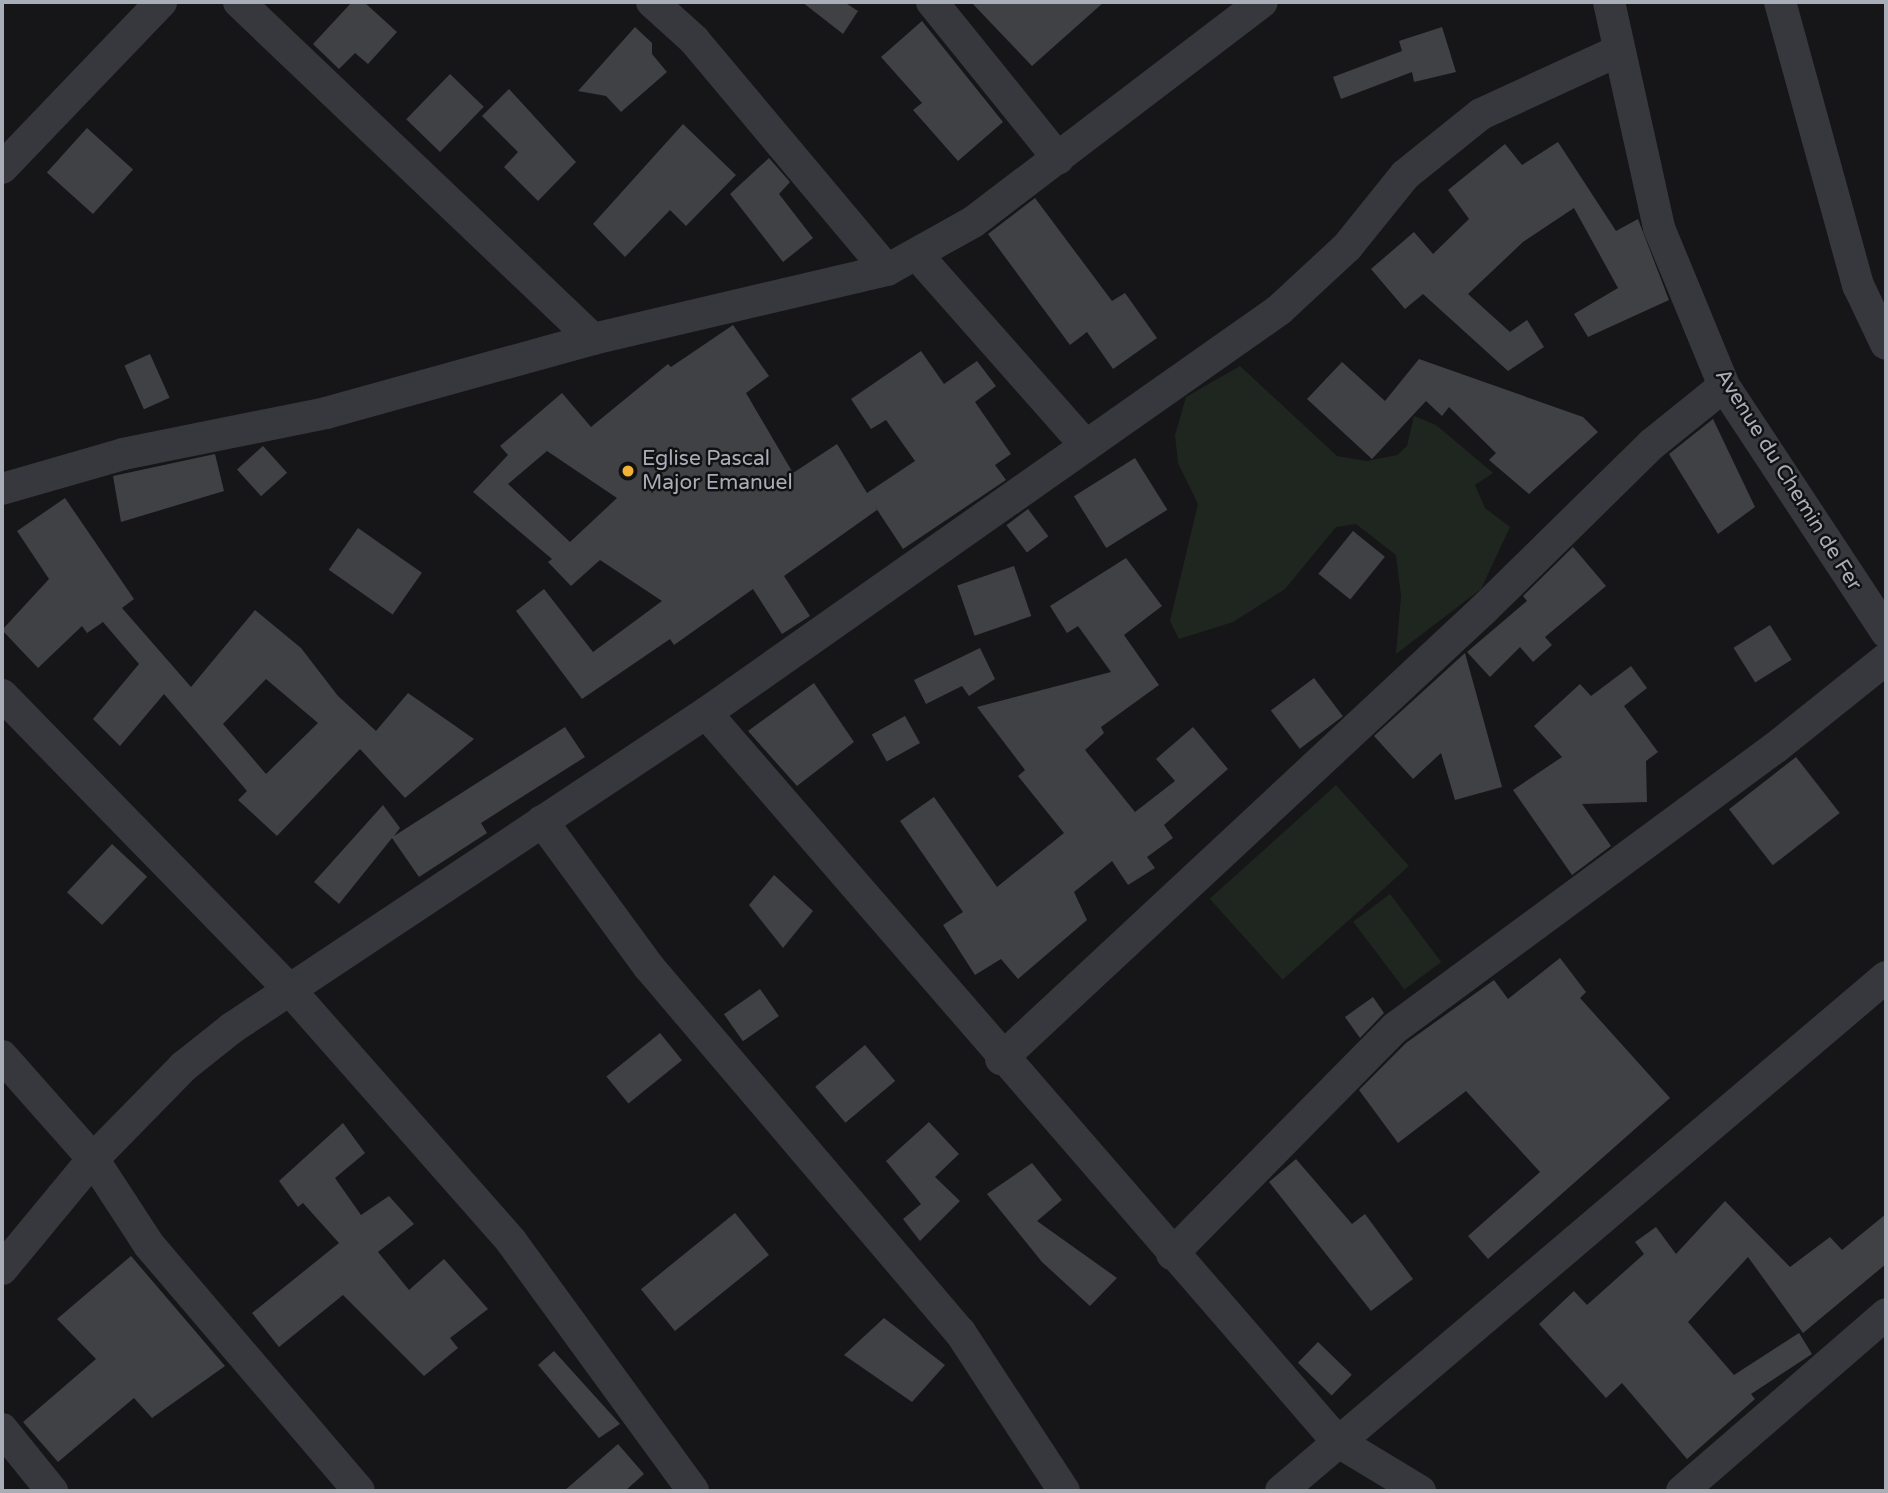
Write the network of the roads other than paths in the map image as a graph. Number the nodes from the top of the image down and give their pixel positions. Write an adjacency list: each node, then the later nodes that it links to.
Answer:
1 (161, 2): 9 (street)
2 (239, 2): 13 (street)
3 (652, 2): 12 (street)
4 (932, 2): 10 (street)
5 (1262, 2): 10 (street)
6 (1609, 2): 8 (street, Avenue du Chemin de Fer)
7 (1780, 2): 14 (street)
8 (1616, 52): 15 (street, Avenue du Chemin de Fer); 16 (street)
9 (5, 157)
10 (1058, 158): 11 (street)
11 (919, 257): 12 (street); 16 (street)
12 (887, 270): 13 (street)
13 (593, 339): 17 (street)
14 (1886, 344)
15 (1724, 386): 18 (street, Avenue du Chemin de Fer); 26 (street)
16 (1086, 446): 21 (street)
17 (2, 489)
18 (1886, 632)
19 (1886, 659): 28 (street)
20 (2, 695): 24 (street)
21 (706, 713): 22 (street); 26 (street)
22 (542, 821): 24 (street); 36 (street)
23 (1886, 977): 32 (street)
24 (289, 989): 27 (street); 35 (street)
25 (2, 1056): 27 (street)
26 (1001, 1059): 28 (street)
27 (93, 1159): 29 (street); 34 (street)
28 (1172, 1254): 32 (street)
29 (2, 1269)
30 (1886, 1314): 39 (street)
31 (2, 1429): 33 (street)
32 (1337, 1441): 37 (street); 38 (street)
33 (52, 1491)
34 (359, 1491)
35 (693, 1491)
36 (1064, 1491)
37 (1281, 1491)
38 (1420, 1491)
39 (1682, 1491)

